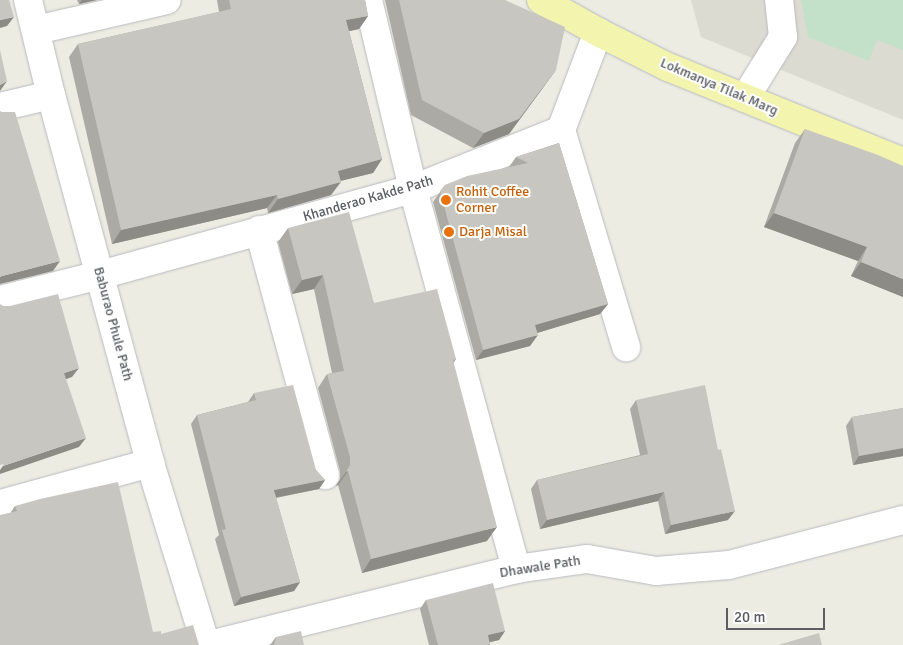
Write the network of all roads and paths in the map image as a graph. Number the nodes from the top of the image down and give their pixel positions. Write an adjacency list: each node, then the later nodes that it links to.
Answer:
1 (28, 0): 6 (street, Baburao Phule Path)
2 (167, 0): 6 (street)
3 (368, 0): 13 (street)
4 (541, 0): 7 (main road, Lokmanya Tilak Marg)
5 (779, 0): 9 (street)
6 (36, 30): 8 (street, Baburao Phule Path)
7 (598, 32): 9 (main road, Lokmanya Tilak Marg); 11 (street)
8 (51, 95): 10 (street); 15 (street, Baburao Phule Path)
9 (745, 98): 12 (main road, Lokmanya Tilak Marg)
10 (0, 108)
11 (561, 130): 13 (street, Khanderao Kakde Path); 17 (street)
12 (903, 162)
13 (413, 189): 14 (street, Khanderao Kakde Path); 22 (street)
14 (258, 230): 15 (street, Khanderao Kakde Path); 19 (street)
15 (100, 275): 16 (street, Khanderao Kakde Path); 18 (street, Baburao Phule Path)
16 (0, 300)
17 (626, 347)
18 (150, 463): 20 (street); 23 (street, Baburao Phule Path)
19 (325, 475)
20 (0, 504)
21 (903, 520): 22 (street, Dhawale Path)
22 (516, 569): 23 (street, Dhawale Path)
23 (208, 645)

